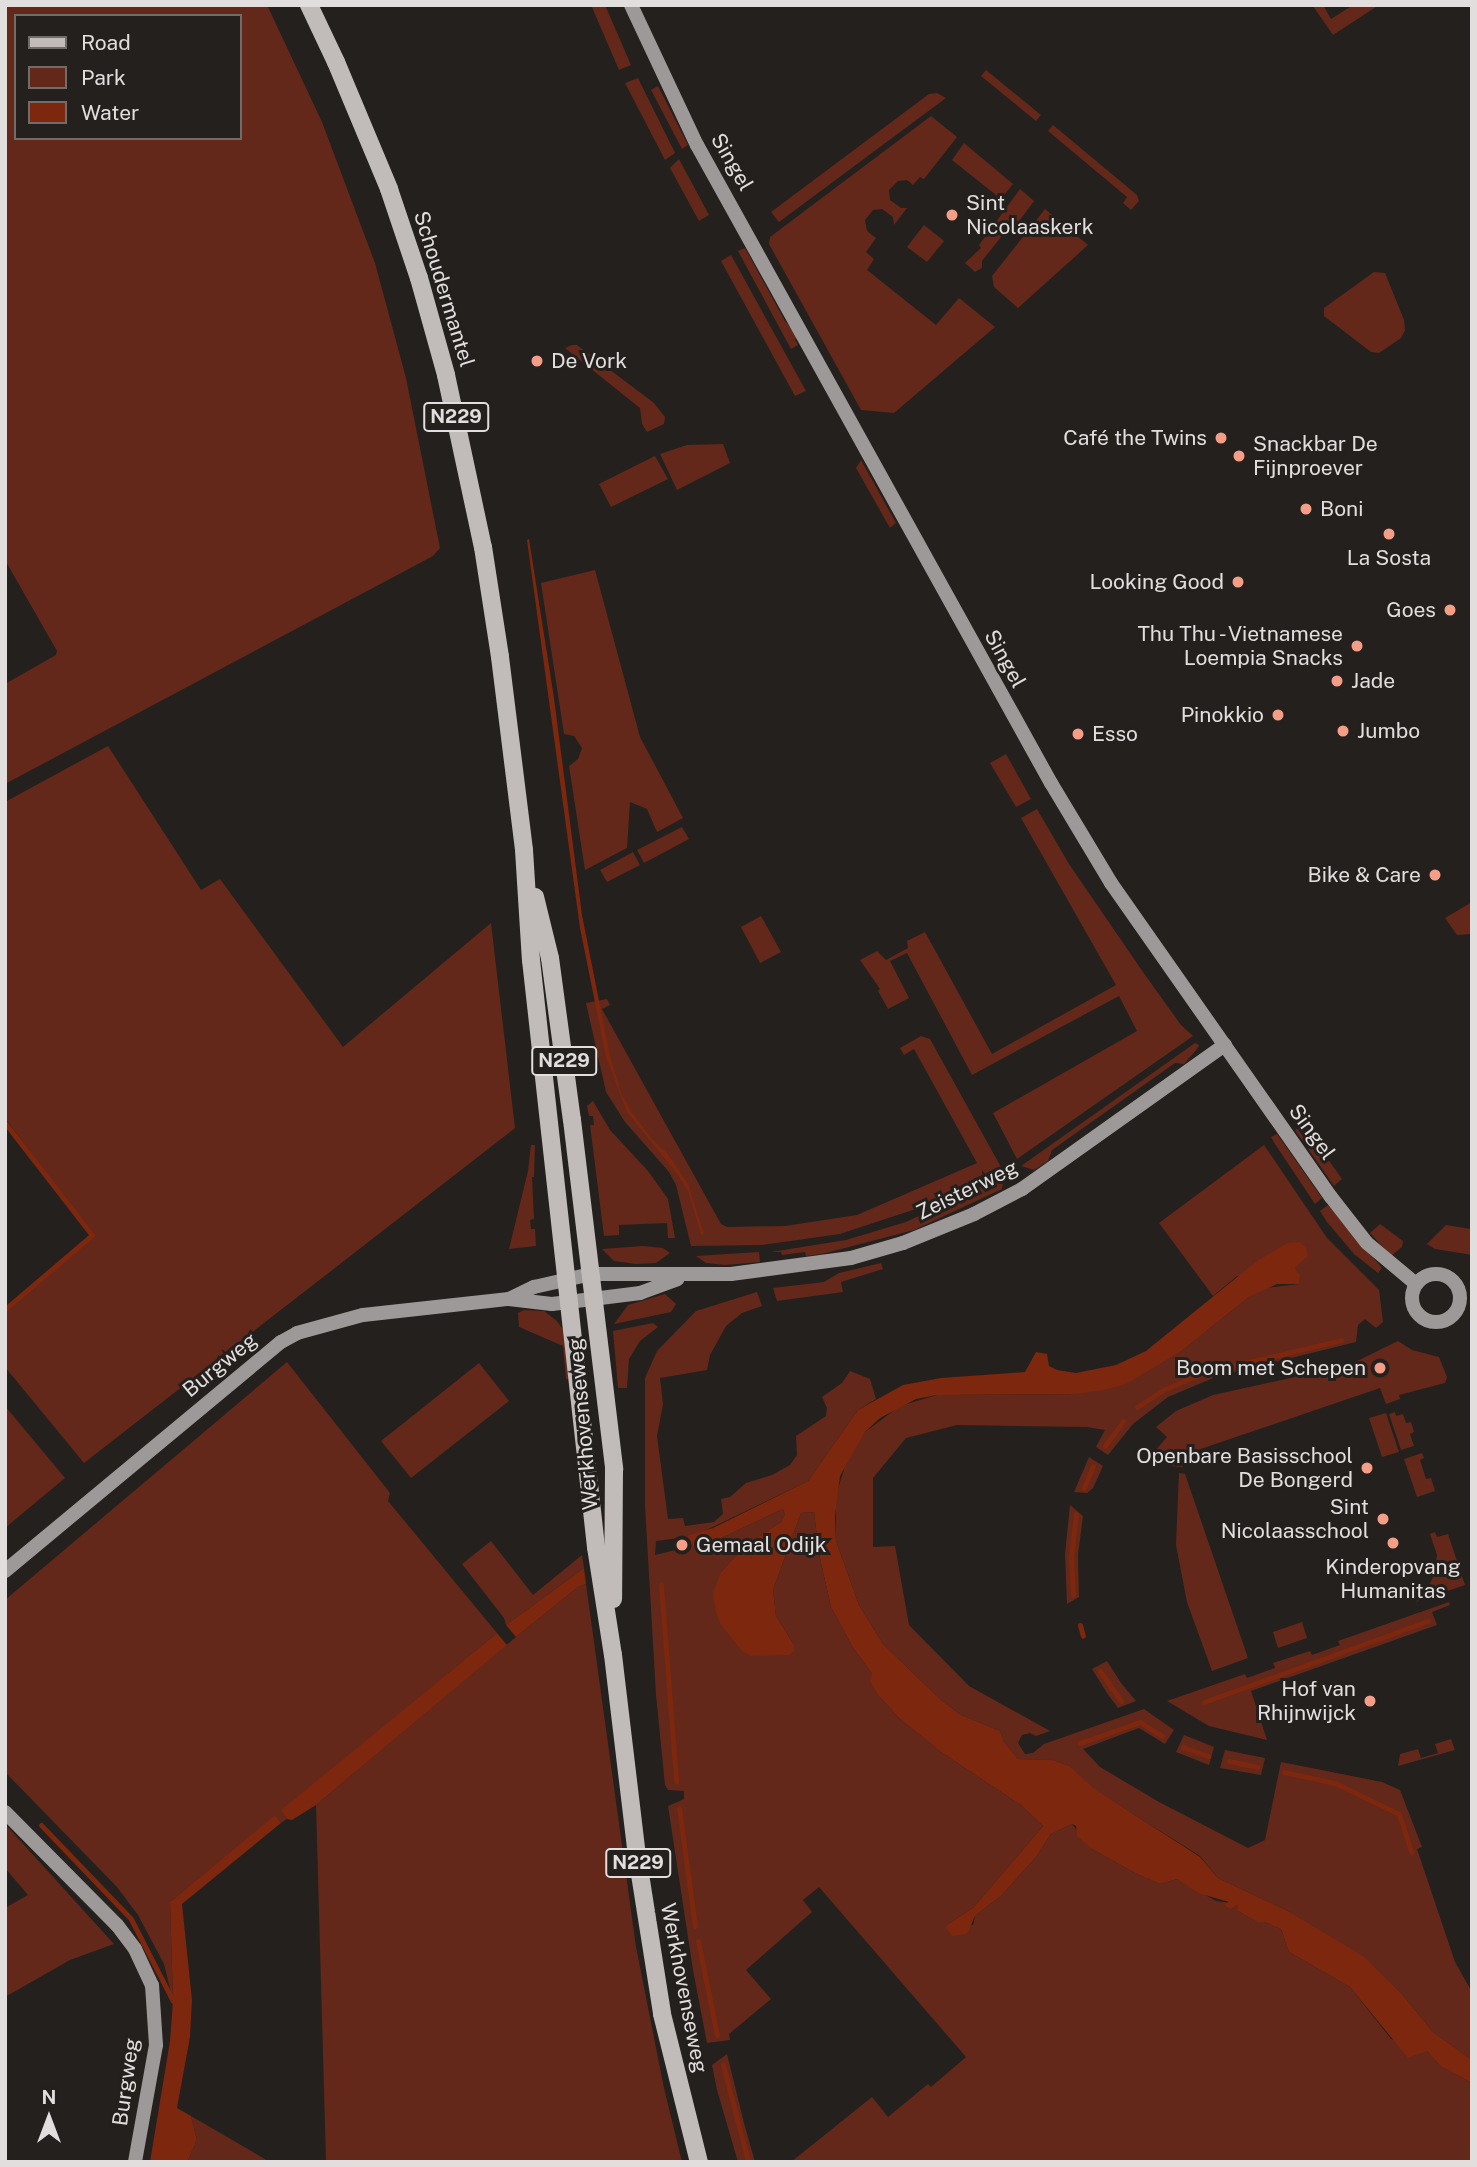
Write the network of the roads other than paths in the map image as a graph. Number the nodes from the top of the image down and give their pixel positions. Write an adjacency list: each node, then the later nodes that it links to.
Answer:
1 (309, 5): 3 (main road, Schoudermantel / N229)
2 (631, 5): 4 (street, Singel)
3 (524, 850): 5 (main road, Schoudermantel / N229); 7 (main road, Schoudermantel / N229)
4 (1225, 1045): 6 (street, Zeisterweg); 8 (street, Singel)
5 (591, 1274): 6 (street, Zeisterweg); 7 (street, Zeisterweg); 11 (main road, Werkhovenseweg / N229)
6 (689, 1276): 11 (street, Zeisterweg)
7 (568, 1279): 10 (street, Burgweg); 12 (main road, Werkhovenseweg / N229)
8 (1416, 1284): 9 (street); 9 (street)
9 (1465, 1292)
10 (509, 1298): 12 (street, Burgweg); 13 (street, Burgweg)
11 (594, 1299): 12 (street, Zeisterweg); 14 (main road, Werkhovenseweg / N229)
12 (570, 1302): 14 (main road, Werkhovenseweg / N229)
13 (5, 1570)
14 (613, 1655): 17 (main road, Werkhovenseweg / N229)
15 (5, 1812): 16 (street, Burgweg)
16 (135, 2162)
17 (699, 2162)

